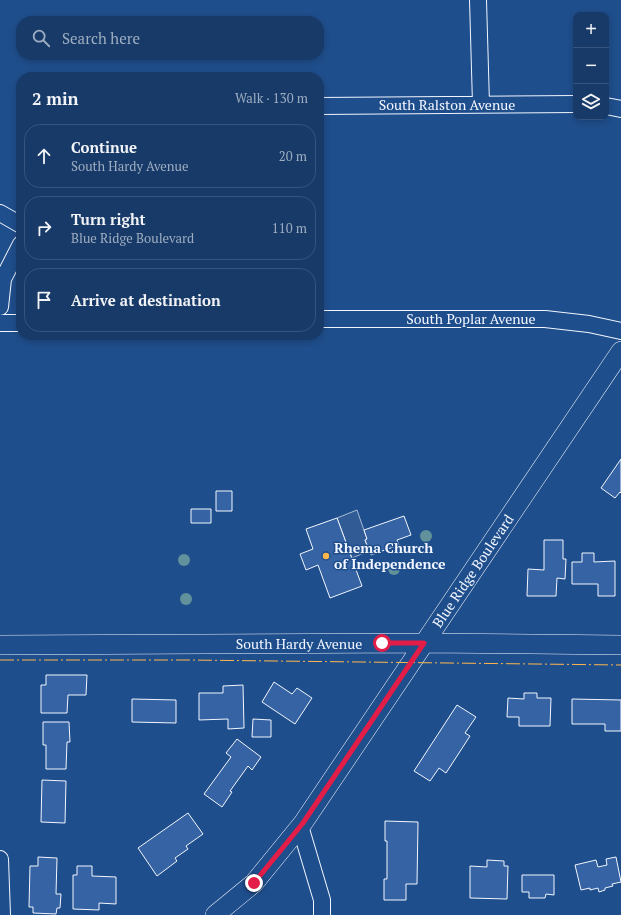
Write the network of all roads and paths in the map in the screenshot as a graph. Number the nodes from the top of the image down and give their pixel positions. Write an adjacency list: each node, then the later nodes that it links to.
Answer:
1 (478, 0): 2 (street)
2 (481, 104): 3 (street, South Ralston Avenue); 4 (street, South Ralston Avenue)
3 (573, 104)
4 (324, 106)
5 (609, 106): 6 (street)
6 (621, 108)
7 (0, 213): 8 (street)
8 (16, 222)
9 (16, 254): 10 (street)
10 (0, 307)
11 (324, 320): 14 (street, South Poplar Avenue)
12 (0, 323): 13 (street)
13 (16, 323)
14 (621, 331)
15 (621, 352): 16 (street, Blue Ridge Boulevard)
16 (424, 643): 17 (street, South Hardy Avenue); 18 (street, South Hardy Avenue); 19 (street, Blue Ridge Boulevard)
17 (0, 645)
18 (621, 645)
19 (300, 826): 22 (street, Blue Ridge Boulevard); 23 (street)
20 (0, 859): 21 (street)
21 (2, 915)
22 (215, 915)
23 (322, 915)

